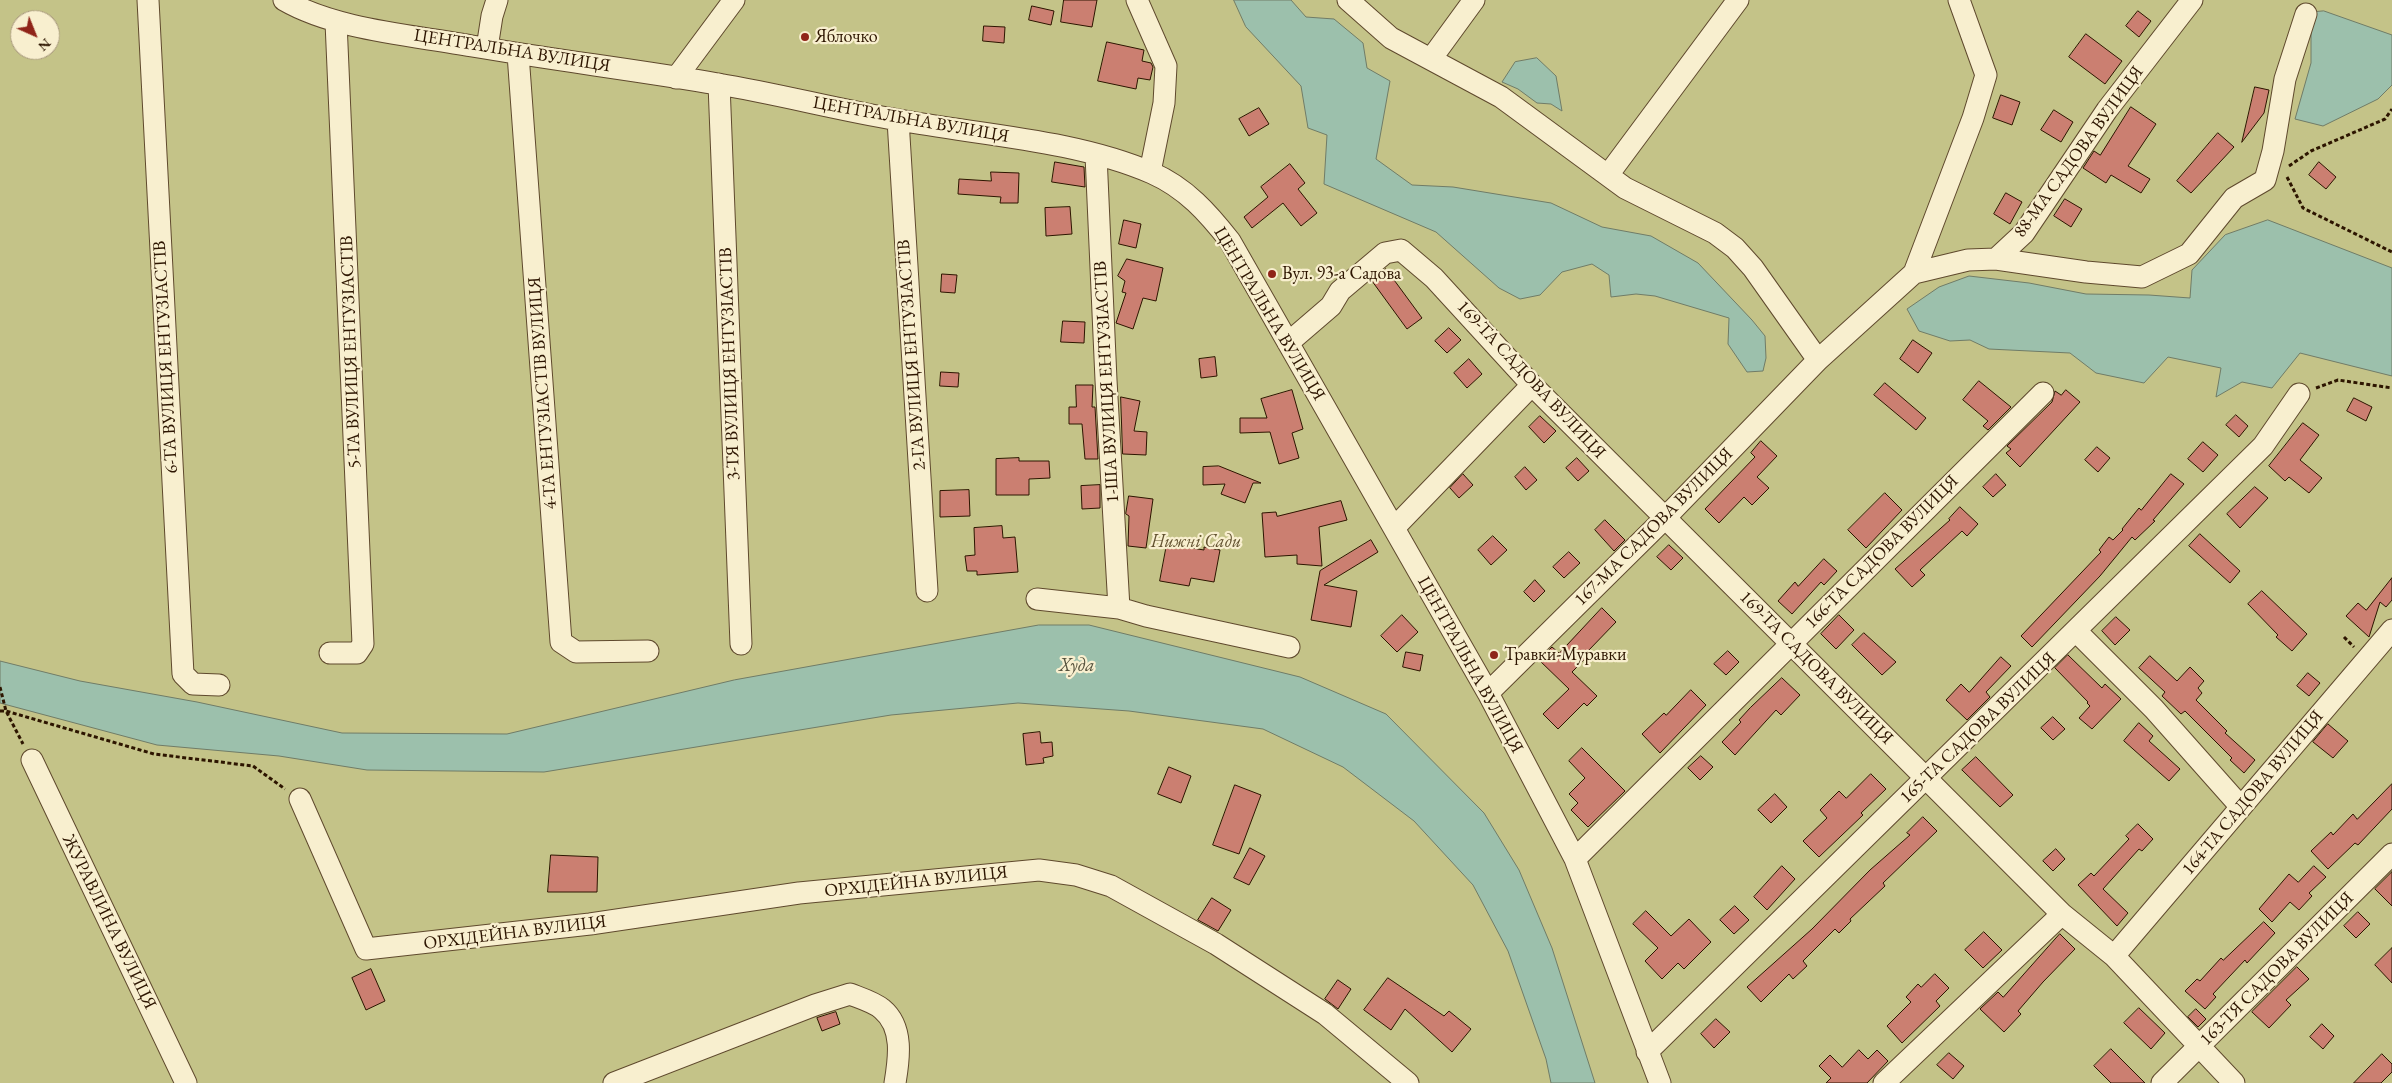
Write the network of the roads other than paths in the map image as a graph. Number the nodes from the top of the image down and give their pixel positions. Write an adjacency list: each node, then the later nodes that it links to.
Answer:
1 (148, 0): 41 (street, 6-ТА ВУЛИЦЯ ЕНТУЗІАСТІВ)
2 (284, 0): 12 (street, ЦЕНТРАЛЬНА ВУЛИЦЯ)
3 (497, 0): 13 (street)
4 (734, 0): 16 (street)
5 (1137, 0): 20 (street)
6 (1348, 0): 15 (street)
7 (1474, 0): 15 (street)
8 (1738, 0): 21 (street)
9 (1959, 0): 23 (street)
10 (2192, 0): 22 (street, 88-МА САДОВА ВУЛИЦЯ)
11 (2306, 14): 22 (street)
12 (336, 22): 13 (street, ЦЕНТРАЛЬНА ВУЛИЦЯ); 40 (street, 5-ТА ВУЛИЦЯ ЕНТУЗІАСТІВ)
13 (487, 48): 14 (street, ЦЕНТРАЛЬНА ВУЛИЦЯ)
14 (518, 54): 16 (street, ЦЕНТРАЛЬНА ВУЛИЦЯ); 39 (street, 4-ТА ЕНТУЗІАСТІВ ВУЛИЦЯ)
15 (1431, 59): 21 (street)
16 (676, 78): 17 (street, ЦЕНТРАЛЬНА ВУЛИЦЯ)
17 (719, 84): 18 (street, ЦЕНТРАЛЬНА ВУЛИЦЯ); 37 (street, 3-ТЯ ВУЛИЦЯ ЕНТУЗІАСТІВ)
18 (898, 120): 19 (street, ЦЕНТРАЛЬНА ВУЛИЦЯ); 31 (street, 2-ГА ВУЛИЦЯ ЕНТУЗІАСТІВ)
19 (1096, 155): 20 (street, ЦЕНТРАЛЬНА ВУЛИЦЯ); 33 (street, 1-ША ВУЛИЦЯ ЕНТУЗІАСТІВ)
20 (1150, 172): 24 (street, ЦЕНТРАЛЬНА ВУЛИЦЯ)
21 (1608, 175): 25 (street)
22 (1996, 259): 23 (street)
23 (1914, 273): 25 (street, 167-МА САДОВА ВУЛИЦЯ)
24 (1288, 344): 26 (street, 169-ТА САДОВА ВУЛИЦЯ); 30 (street, ЦЕНТРАЛЬНА ВУЛИЦЯ)
25 (1818, 360): 29 (street, 167-МА САДОВА ВУЛИЦЯ)
26 (1532, 385): 29 (street, 169-ТА САДОВА ВУЛИЦЯ); 30 (street)
27 (2042, 393): 36 (street, 166-ТА САДОВА ВУЛИЦЯ)
28 (2299, 394): 35 (street, 165-ТА САДОВА ВУЛИЦЯ)
29 (1664, 518): 36 (street, 169-ТА САДОВА ВУЛИЦЯ); 42 (street, 167-МА САДОВА ВУЛИЦЯ)
30 (1394, 528): 42 (street, ЦЕНТРАЛЬНА ВУЛИЦЯ)
31 (927, 591)
32 (1037, 599): 33 (street)
33 (1119, 608): 38 (street)
34 (2392, 630): 46 (street, 164-ТА САДОВА ВУЛИЦЯ)
35 (2077, 632): 44 (street, 165-ТА САДОВА ВУЛИЦЯ); 46 (street)
36 (1791, 642): 44 (street, 169-ТА САДОВА ВУЛИЦЯ); 48 (street, 166-ТА САДОВА ВУЛИЦЯ)
37 (741, 644)
38 (1289, 647)
39 (648, 652)
40 (330, 653)
41 (219, 685)
42 (1488, 693): 48 (street, ЦЕНТРАЛЬНА ВУЛИЦЯ)
43 (32, 760): 53 (street, ЖУРАВЛИНА ВУЛИЦЯ)
44 (1926, 778): 49 (street, 169-ТА САДОВА ВУЛИЦЯ); 52 (street, 165-ТА САДОВА ВУЛИЦЯ)
45 (300, 799): 56 (street, ОРХІДЕЙНА ВУЛИЦЯ)
46 (2241, 807): 50 (street, 164-ТА САДОВА ВУЛИЦЯ)
47 (2392, 854): 51 (street, 163-ТЯ САДОВА ВУЛИЦЯ)
48 (1574, 859): 52 (street, ЦЕНТРАЛЬНА ВУЛИЦЯ)
49 (2062, 914): 50 (street, 169-ТА САДОВА ВУЛИЦЯ); 58 (street)
50 (2114, 956): 51 (street, 169-ТА САДОВА ВУЛИЦЯ)
51 (2199, 1047): 59 (street, 163-ТЯ САДОВА ВУЛИЦЯ); 60 (street, 169-ТА САДОВА ВУЛИЦЯ)
52 (1647, 1052): 57 (street, ЦЕНТРАЛЬНА ВУЛИЦЯ)
53 (186, 1083)
54 (614, 1083): 55 (street)
55 (895, 1083)
56 (1408, 1083)
57 (1660, 1083)
58 (1884, 1083)
59 (2162, 1083)
60 (2234, 1083)

